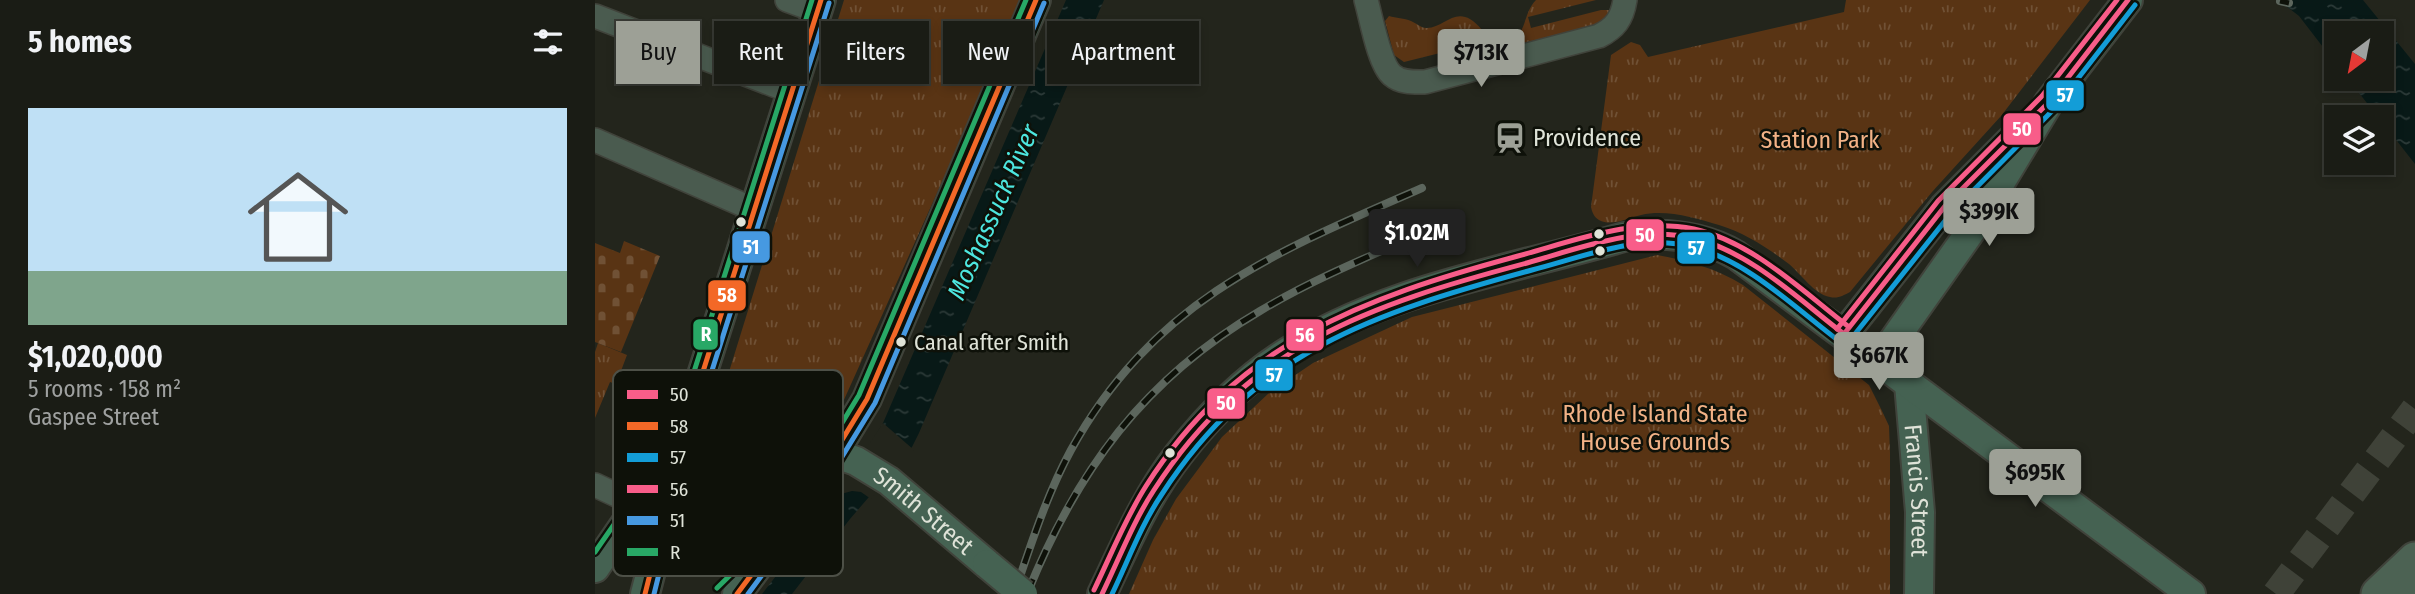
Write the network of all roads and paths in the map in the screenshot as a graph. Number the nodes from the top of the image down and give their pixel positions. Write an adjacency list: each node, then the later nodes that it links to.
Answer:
1 (787, 0): 6 (street)
2 (1036, 0): 17 (main road)
3 (1366, 0): 4 (street)
4 (1625, 0)
5 (2128, 0): 9 (main road)
6 (819, 6): 8 (main road)
7 (595, 16): 8 (street)
8 (792, 92): 11 (main road)
9 (2049, 102): 12 (main road); 13 (main road)
10 (595, 140): 11 (street)
11 (755, 210): 14 (main road)
12 (1844, 334): 13 (main road); 31 (main road)
13 (1879, 361): 15 (main road)
14 (705, 370)
15 (1909, 384): 32 (main road, Francis Street); 33 (main road)
16 (843, 455): 17 (main road, Smith Street)
17 (846, 456): 18 (main road); 30 (main road, Smith Street, bridge)
18 (843, 460)
19 (595, 485): 20 (street)
20 (613, 493)
21 (613, 542): 22 (main road)
22 (595, 568)
23 (2413, 573): 34 (highway)
24 (650, 576): 27 (main road)
25 (744, 576): 28 (main road)
26 (750, 576): 29 (main road)
27 (645, 594)
28 (723, 594)
29 (737, 594)
30 (1023, 594)
31 (1103, 594)
32 (1919, 594)
33 (2191, 594)
34 (2378, 594)

